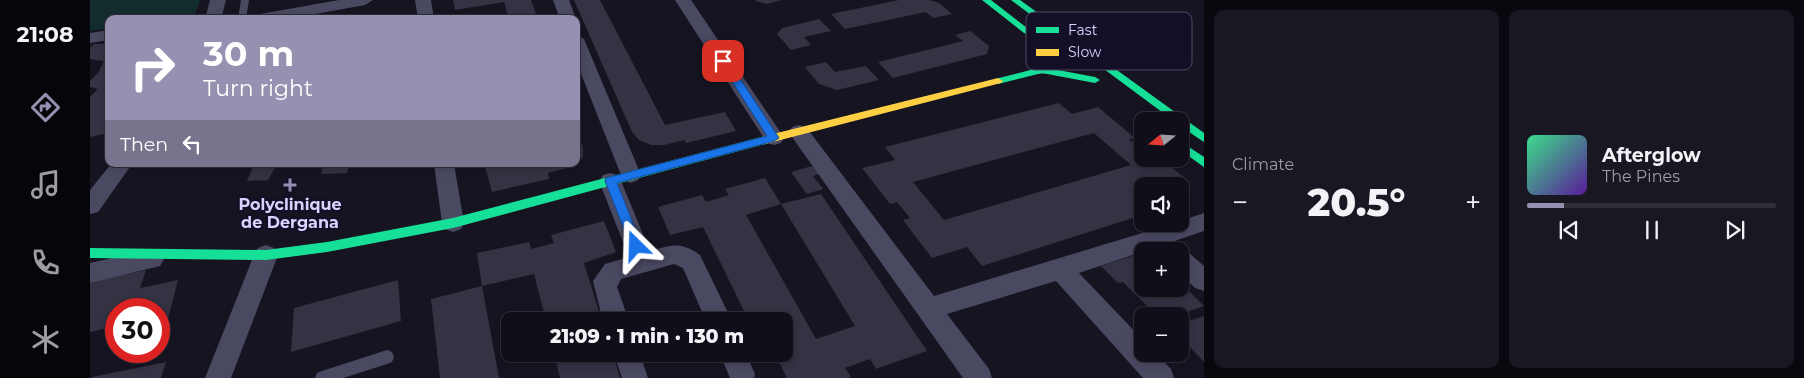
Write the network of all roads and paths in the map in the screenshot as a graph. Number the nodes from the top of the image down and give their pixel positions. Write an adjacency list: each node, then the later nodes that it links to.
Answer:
1 (218, 0): 10 (street)
2 (245, 0): 11 (lane)
3 (364, 0): 12 (street)
4 (423, 0): 13 (street)
5 (560, 0): 14 (street)
6 (683, 0): 23 (street)
7 (986, 0): 15 (street)
8 (1015, 0): 9 (street)
9 (1031, 12)
10 (211, 15)
11 (243, 15)
12 (282, 15)
13 (425, 15)
14 (566, 15)
15 (1026, 30)
16 (105, 36): 17 (street)
17 (90, 38)
18 (580, 49): 29 (street)
19 (1042, 70): 20 (street); 22 (street)
20 (1081, 70)
21 (1111, 70): 24 (street)
22 (799, 132): 23 (street); 44 (street)
23 (774, 138): 29 (street)
24 (1204, 138)
25 (1189, 152): 26 (street)
26 (1204, 163)
27 (120, 167): 31 (street)
28 (444, 167): 33 (street)
29 (631, 175): 30 (street)
30 (610, 181): 33 (street); 39 (street)
31 (90, 206)
32 (1204, 222): 34 (street)
33 (452, 223): 38 (street)
34 (1169, 242)
35 (1134, 252): 41 (street)
36 (90, 253): 37 (street)
37 (169, 255): 38 (street); 42 (street)
38 (266, 255): 49 (street)
39 (643, 262): 45 (street); 46 (street)
40 (1189, 267): 43 (street)
41 (1061, 270): 44 (street); 53 (street)
42 (90, 273)
43 (1204, 281)
44 (928, 309): 52 (street)
45 (613, 312)
46 (715, 312)
47 (387, 357): 50 (lane)
48 (630, 362): 51 (street)
49 (218, 378)
50 (322, 378)
51 (635, 378)
52 (979, 378)
53 (1161, 378)

